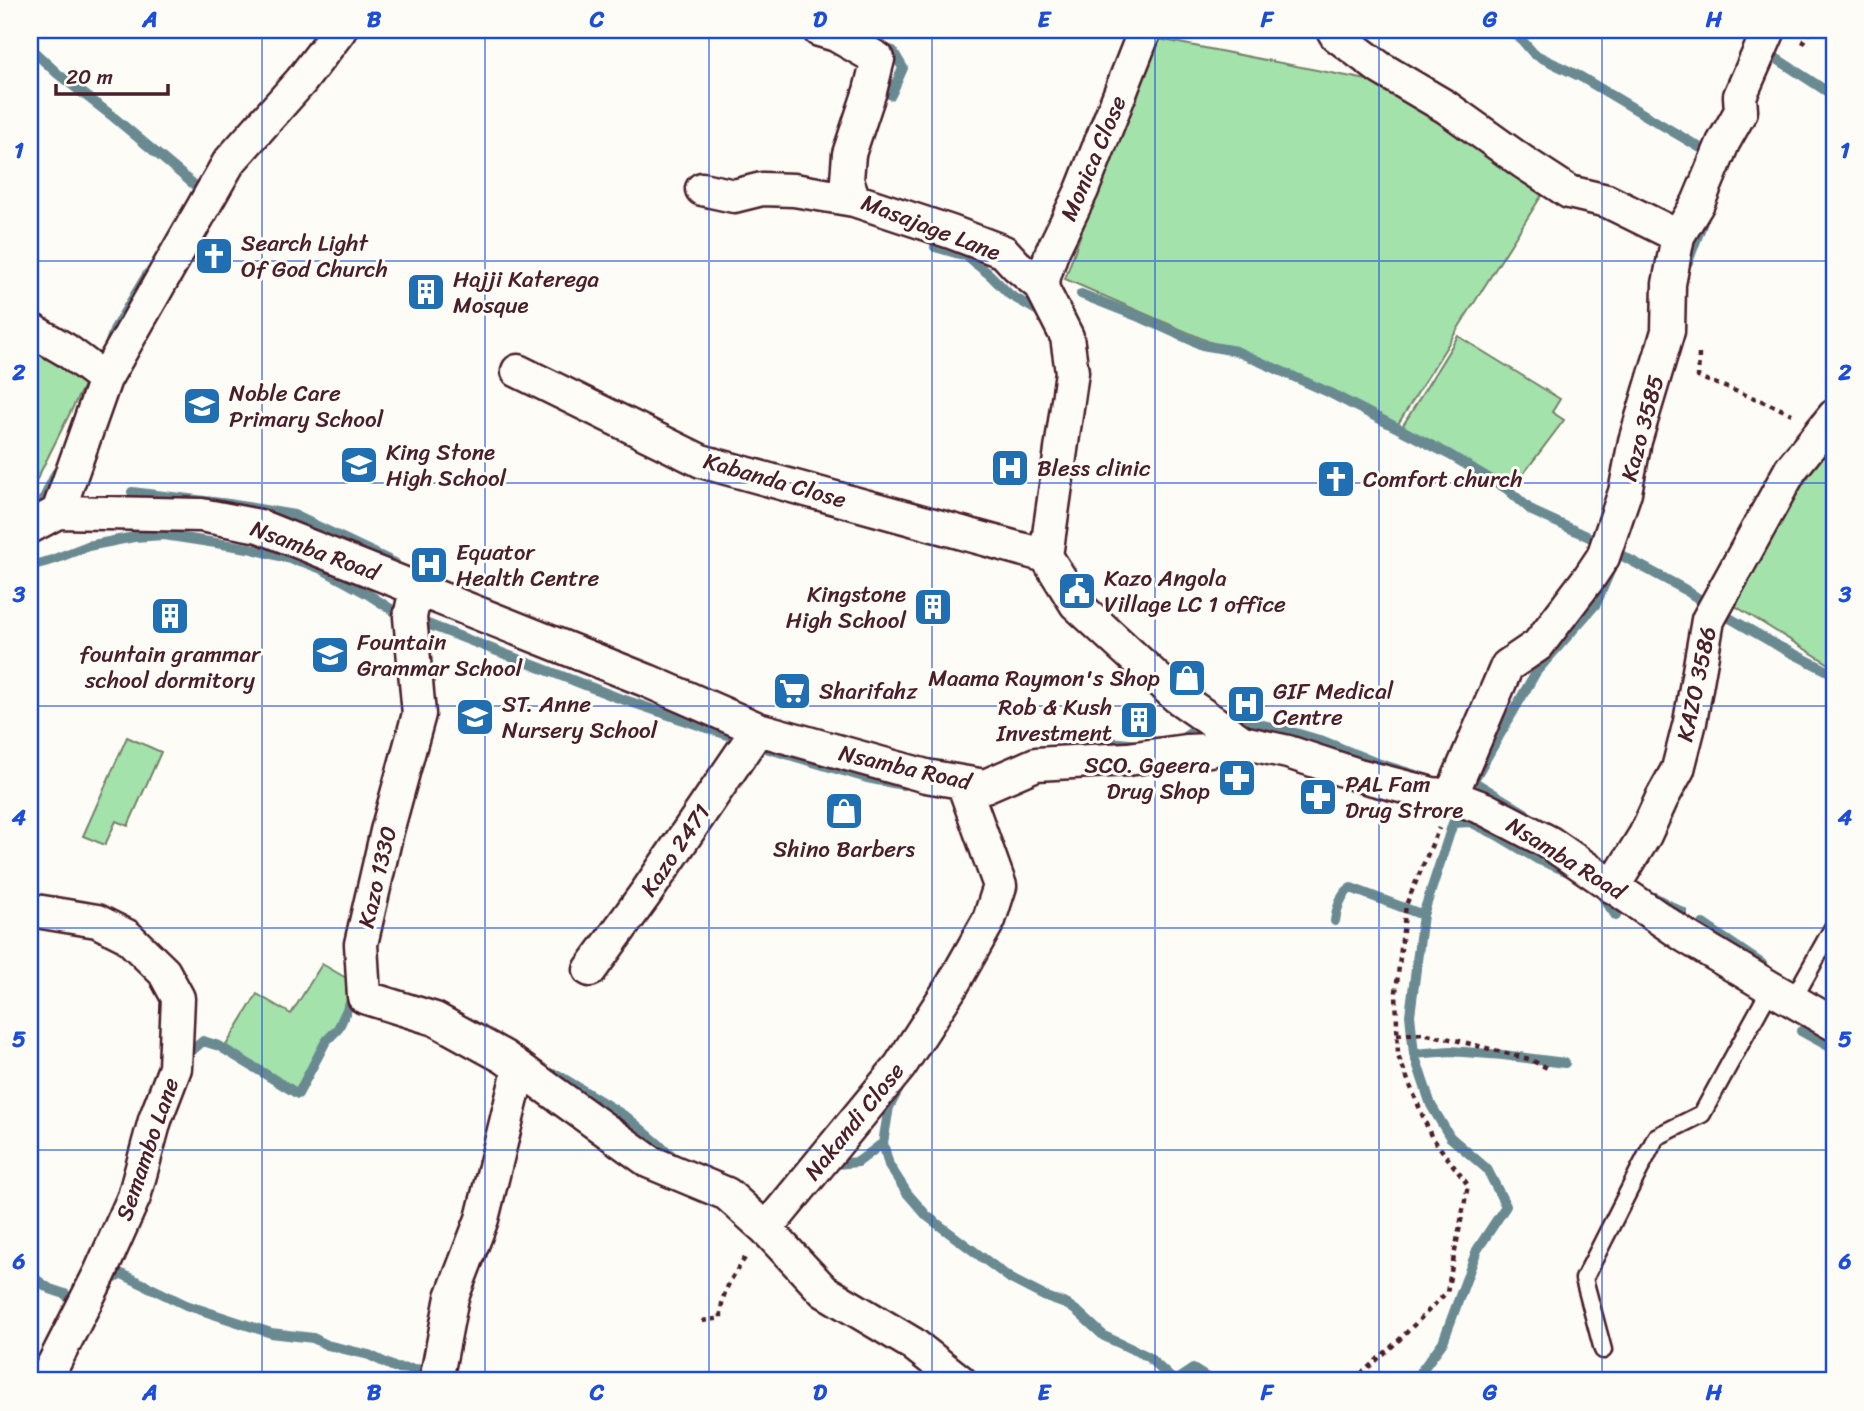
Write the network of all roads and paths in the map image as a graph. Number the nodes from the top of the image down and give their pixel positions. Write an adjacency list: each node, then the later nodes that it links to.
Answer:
1 (340, 30): 13 (street)
2 (819, 30): 7 (street, Masajage Lane)
3 (1145, 30): 9 (street, Monica Close)
4 (1333, 30): 8 (street)
5 (1769, 30): 8 (street, Kazo 3585)
6 (702, 189): 7 (street)
7 (854, 200): 9 (street, Masajage Lane)
8 (1678, 236): 22 (street, Kazo 3585)
9 (1041, 286): 17 (street)
10 (30, 329): 13 (street)
11 (1697, 348): 14 (path)
12 (518, 371): 17 (street, Kabanda Close)
13 (105, 379): 15 (street)
14 (1831, 421): 23 (street, KAZO 3586)
15 (58, 512): 16 (street, Nsamba Road); 18 (street, Nsamba Road)
16 (30, 527)
17 (1046, 556): 20 (street)
18 (416, 589): 19 (street, Nsamba Road); 30 (street, Kazo 1330)
19 (758, 729): 21 (street, Nsamba Road); 26 (street, Kazo 2471)
20 (1242, 743): 21 (street, Nsamba Road); 22 (street, Nsamba Road)
21 (963, 783): 32 (street, Nakandi Close)
22 (1451, 796): 23 (street, Nsamba Road); 29 (path)
23 (1614, 887): 27 (street, Nsamba Road)
24 (30, 910): 35 (street, Semambo Lane)
25 (1834, 926): 27 (lane)
26 (590, 970)
27 (1782, 994): 28 (street, Nsamba Road); 34 (lane)
28 (1834, 1024)
29 (1397, 1035): 31 (path); 38 (path)
30 (519, 1070): 32 (street); 36 (street)
31 (1551, 1070)
32 (766, 1229): 33 (path); 37 (street)
33 (702, 1321)
34 (1603, 1350)
35 (45, 1381)
36 (436, 1381)
37 (960, 1381)
38 (1353, 1381)

